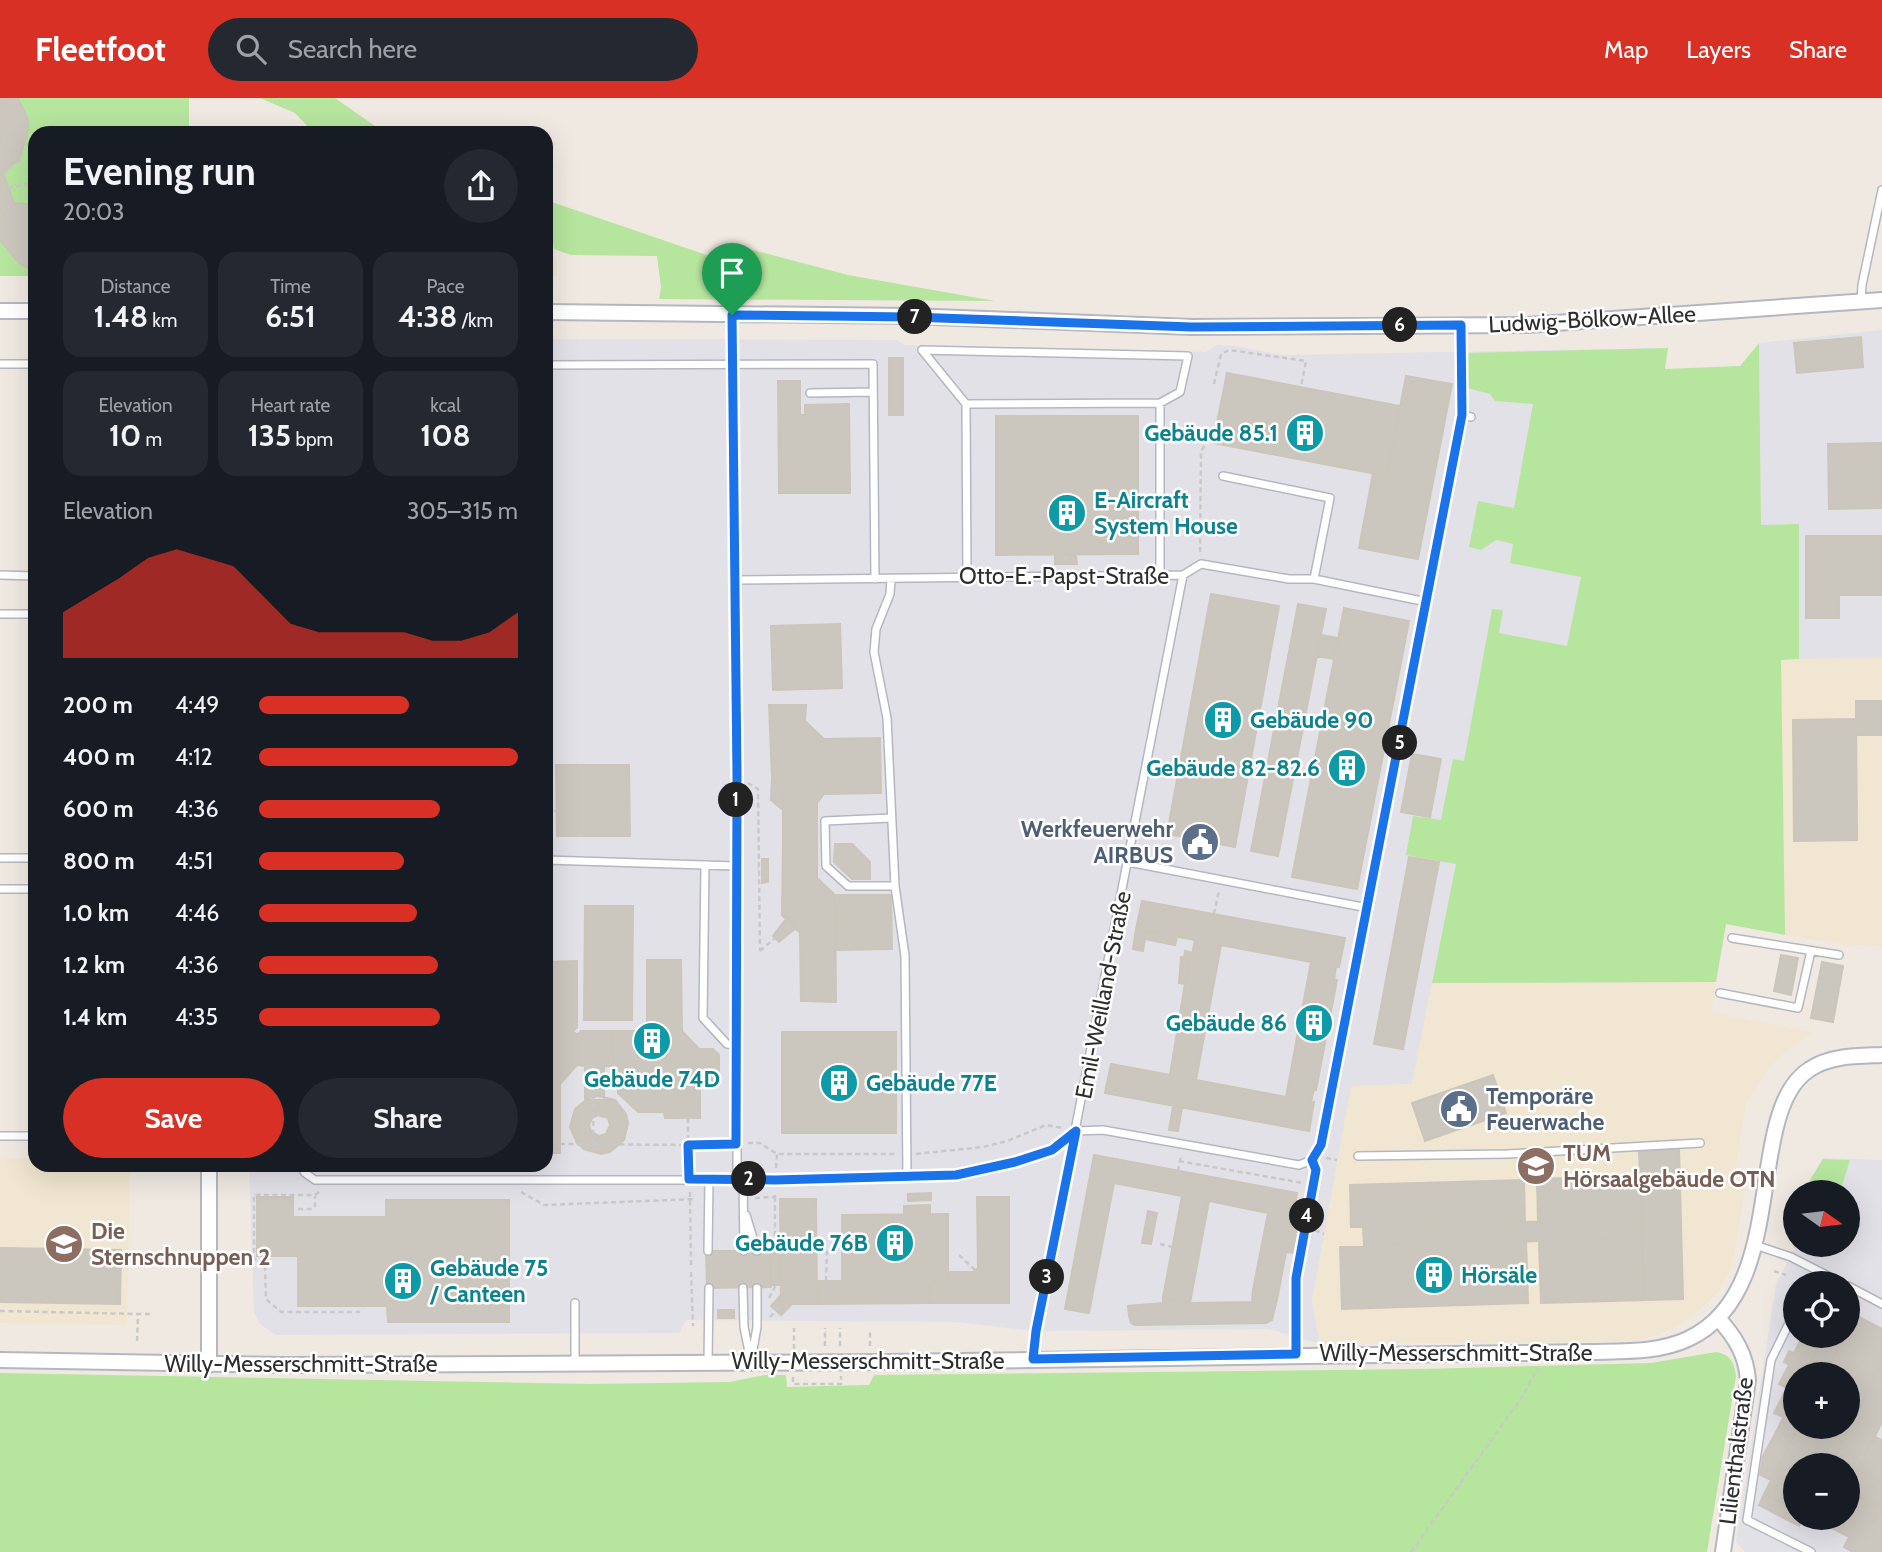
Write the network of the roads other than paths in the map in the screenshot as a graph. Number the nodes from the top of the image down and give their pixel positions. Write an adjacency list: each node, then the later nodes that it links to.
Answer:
1 (1882, 190): 3 (lane)
2 (1882, 300): 3 (street, Ludwig-Bölkow-Allee)
3 (1861, 301): 8 (street, Ludwig-Bölkow-Allee)
4 (0, 311): 5 (street)
5 (28, 311)
6 (553, 312): 7 (street, Ludwig-Bölkow-Allee)
7 (732, 315): 8 (street, Ludwig-Bölkow-Allee); 12 (lane)
8 (1461, 325): 17 (lane)
9 (28, 364): 10 (lane)
10 (0, 365)
11 (553, 365): 12 (lane)
12 (732, 365): 13 (lane); 28 (lane)
13 (873, 392): 14 (lane); 25 (lane)
14 (810, 393)
15 (1160, 403): 16 (lane); 16 (lane); 24 (lane)
16 (966, 404): 23 (lane)
17 (1462, 415): 18 (lane); 29 (lane)
18 (1471, 417)
19 (1223, 476): 27 (lane)
20 (0, 575): 22 (lane)
21 (1183, 575): 24 (lane, Otto-E.-Papst-Straße); 27 (lane, Otto-E.-Papst-Straße); 36 (lane, Emil-Weilland-Straße)
22 (28, 576)
23 (967, 576): 24 (lane, Otto-E.-Papst-Straße); 26 (lane, Otto-E.-Papst-Straße)
24 (1160, 576)
25 (876, 579): 26 (lane, Otto-E.-Papst-Straße); 28 (lane, Otto-E.-Papst-Straße)
26 (891, 579): 32 (lane)
27 (1314, 579): 29 (lane, Otto-E.-Papst-Straße)
28 (735, 580): 38 (lane)
29 (1427, 602): 42 (lane)
30 (0, 614): 31 (lane)
31 (28, 614)
32 (891, 818): 39 (lane); 39 (lane)
33 (0, 858): 34 (lane)
34 (28, 858)
35 (553, 860): 37 (lane)
36 (1128, 862): 42 (lane); 49 (lane, Emil-Weilland-Straße)
37 (705, 865): 38 (lane); 47 (lane)
38 (736, 866): 47 (lane)
39 (895, 886): 57 (lane)
40 (0, 889): 41 (lane)
41 (28, 889)
42 (1368, 908): 54 (lane)
43 (1731, 938): 44 (lane)
44 (1811, 951): 45 (lane); 46 (lane)
45 (1839, 954)
46 (1720, 993)
47 (736, 1045): 59 (lane)
48 (1882, 1055): 61 (street, Willy-Messerschmitt-Straße)
49 (1076, 1131): 54 (lane); 57 (lane); 75 (lane, Emil-Weilland-Straße)
50 (0, 1136): 51 (lane)
51 (28, 1136)
52 (1700, 1143): 53 (lane)
53 (1358, 1156)
54 (1312, 1160): 74 (lane)
55 (209, 1172): 80 (street)
56 (304, 1172): 58 (lane)
57 (907, 1177): 59 (lane)
58 (709, 1179): 59 (lane); 62 (lane)
59 (740, 1179): 60 (lane)
60 (743, 1202): 63 (lane); 64 (lane)
61 (1754, 1245): 65 (lane); 72 (street, Willy-Messerschmitt-Straße)
62 (708, 1251)
63 (744, 1251)
64 (757, 1251)
65 (1818, 1271)
66 (709, 1288): 78 (lane)
67 (743, 1288): 77 (lane)
68 (757, 1288): 77 (lane)
69 (1860, 1292): 71 (lane)
70 (575, 1303): 79 (lane)
71 (1882, 1304)
72 (1718, 1318): 74 (street, Willy-Messerschmitt-Straße); 81 (street, Lilienthalstraße)
73 (1783, 1336): 82 (lane)
74 (1296, 1354): 75 (street, Willy-Messerschmitt-Straße)
75 (1033, 1359): 77 (street, Willy-Messerschmitt-Straße)
76 (0, 1360): 80 (street, Willy-Messerschmitt-Straße)
77 (751, 1361): 78 (street, Willy-Messerschmitt-Straße)
78 (708, 1362): 79 (street, Willy-Messerschmitt-Straße)
79 (575, 1363): 80 (street, Willy-Messerschmitt-Straße)
80 (209, 1364)
81 (1728, 1518): 82 (lane); 83 (street, Lilienthalstraße)
82 (1747, 1520): 84 (lane)
83 (1723, 1552)
84 (1811, 1552)

